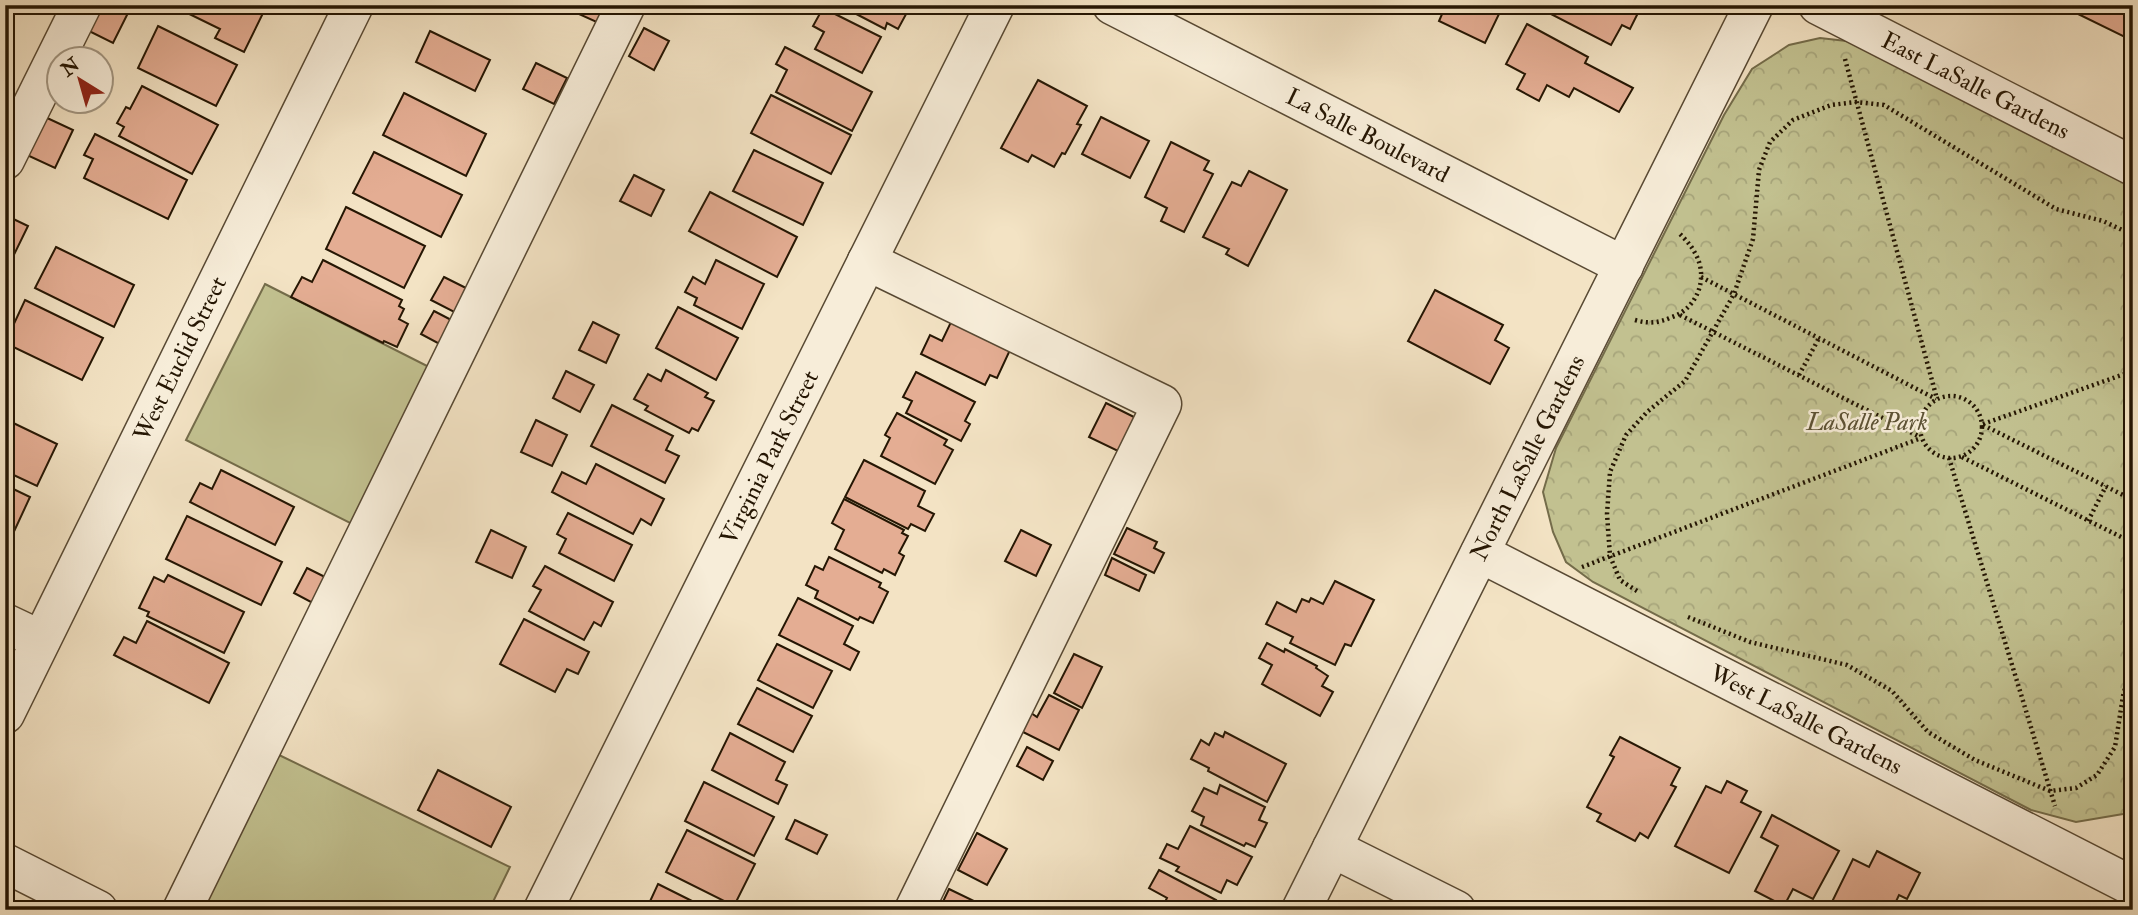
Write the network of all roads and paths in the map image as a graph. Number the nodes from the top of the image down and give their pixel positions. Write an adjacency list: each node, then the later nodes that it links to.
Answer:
1 (82, 5): 10 (street)
2 (354, 5): 39 (street, West Euclid Street)
3 (626, 5): 49 (street)
4 (995, 5): 14 (street, Virginia Park Street)
5 (1112, 5): 15 (street, La Salle Boulevard)
6 (1754, 5): 12 (street, North LaSalle Gardens)
7 (1818, 5): 11 (street, East LaSalle Gardens)
8 (1843, 52): 9 (path)
9 (1856, 102): 13 (path); 17 (path); 24 (path)
10 (5, 160)
11 (2133, 166)
12 (1648, 217): 15 (street, North LaSalle Gardens); 16 (path)
13 (2133, 234)
14 (867, 261): 50 (street, Virginia Park Street); 51 (street)
15 (1624, 266): 18 (street, North LaSalle Gardens)
16 (1701, 277): 17 (path); 19 (path)
17 (1734, 294): 20 (path); 21 (path)
18 (1604, 306): 19 (path); 33 (street, North LaSalle Gardens)
19 (1680, 314): 20 (path)
20 (1713, 331): 23 (path); 34 (path)
21 (1819, 338): 23 (path); 24 (path)
22 (2133, 371): 25 (path)
23 (1799, 375): 26 (path)
24 (1937, 399): 25 (path); 26 (path)
25 (1982, 424): 27 (path); 29 (path)
26 (1921, 438): 28 (path); 34 (path)
27 (1962, 457): 28 (path); 31 (path)
28 (1949, 458): 43 (path)
29 (2106, 486): 30 (path); 31 (path)
30 (2133, 500)
31 (2088, 521): 32 (path)
32 (2133, 543)
33 (1480, 553): 45 (street, North LaSalle Gardens); 47 (street, West LaSalle Gardens)
34 (1610, 556): 35 (path); 36 (path)
35 (1575, 569)
36 (1640, 593)
37 (1686, 615): 43 (path)
38 (5, 623): 39 (street)
39 (41, 640): 41 (street, West Euclid Street)
40 (2133, 656): 43 (path)
41 (14, 673): 42 (street, West Euclid Street)
42 (5, 713)
43 (2050, 791): 44 (path)
44 (2057, 814)
45 (1332, 848): 52 (street, North LaSalle Gardens); 53 (street)
46 (5, 863): 48 (street)
47 (2127, 892)
48 (97, 910)
49 (182, 910)
50 (542, 910)
51 (914, 910)
52 (1301, 910)
53 (1456, 910)

